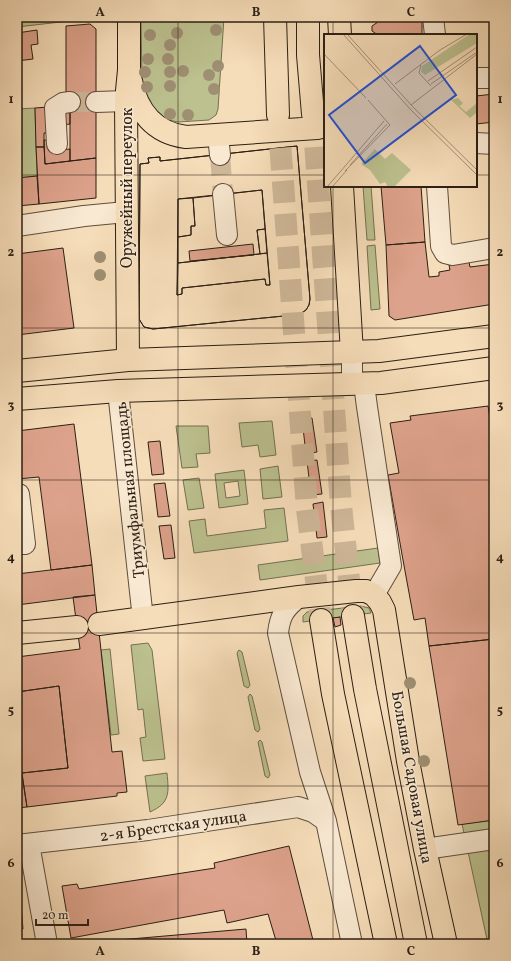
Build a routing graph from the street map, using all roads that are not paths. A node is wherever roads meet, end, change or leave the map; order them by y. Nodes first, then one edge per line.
1 (129, 17) edge
2 (275, 17) edge
3 (308, 17) edge
4 (339, 17) edge
5 (434, 17) edge
6 (340, 34) edge
7 (434, 34) edge
8 (129, 70) junction
9 (477, 78) edge
10 (494, 78) edge
11 (126, 100) junction
12 (70, 102) tunnel mouth
13 (96, 102) tunnel mouth
14 (278, 115) tunnel mouth
15 (320, 125) edge
16 (477, 143) edge
17 (57, 144) dead end
18 (494, 144) edge
19 (342, 187) edge
20 (437, 187) edge
21 (223, 194) tunnel mouth
22 (126, 212) junction
23 (17, 226) edge
24 (227, 235) dead end
25 (494, 248) edge
26 (494, 336) edge
27 (352, 353) junction
28 (128, 360) junction
29 (494, 368) edge
30 (17, 371) edge
31 (358, 384) junction
32 (118, 391) junction
33 (17, 399) edge
34 (17, 494) edge
35 (17, 544) edge
36 (299, 597) junction
37 (379, 602) junction
38 (353, 616) tunnel mouth
39 (143, 619) junction
40 (321, 620) tunnel mouth
41 (98, 624) dead end
42 (77, 627) dead end
43 (17, 633) edge
44 (326, 821) junction
45 (494, 839) edge
46 (23, 844) edge
47 (425, 849) junction
48 (47, 944) edge
49 (352, 944) edge
50 (386, 944) edge
51 (416, 944) edge
52 (446, 944) edge

1 - 8 main road, Оружейный переулок
2 - 14 main road
3 - 15 main road
4 - 6 main road
5 - 7 street
8 - 11 main road, Оружейный переулок
8 - 15 main road
9 - 10 street
11 - 13 street
11 - 22 main road, Оружейный переулок
12 - 17 street
16 - 18 street
19 - 27 main road
20 - 25 street
21 - 24 street
22 - 23 street
22 - 28 main road, Оружейный переулок
26 - 27 main road
27 - 28 main road
27 - 31 street
28 - 30 main road
29 - 31 main road, Триумфальная площадь
31 - 32 main road, Триумфальная площадь
31 - 37 street
32 - 33 main road
32 - 39 street, Триумфальная площадь
34 - 35 street
36 - 37 main road
36 - 39 main road
36 - 44 street
37 - 47 main road, Большая Садовая улица
38 - 51 main road, Большая Садовая улица
39 - 41 main road
40 - 50 main road
42 - 43 main road
44 - 46 street, 2-я Брестская улица
44 - 49 street
45 - 47 street
46 - 48 street
47 - 52 main road, Большая Садовая улица

